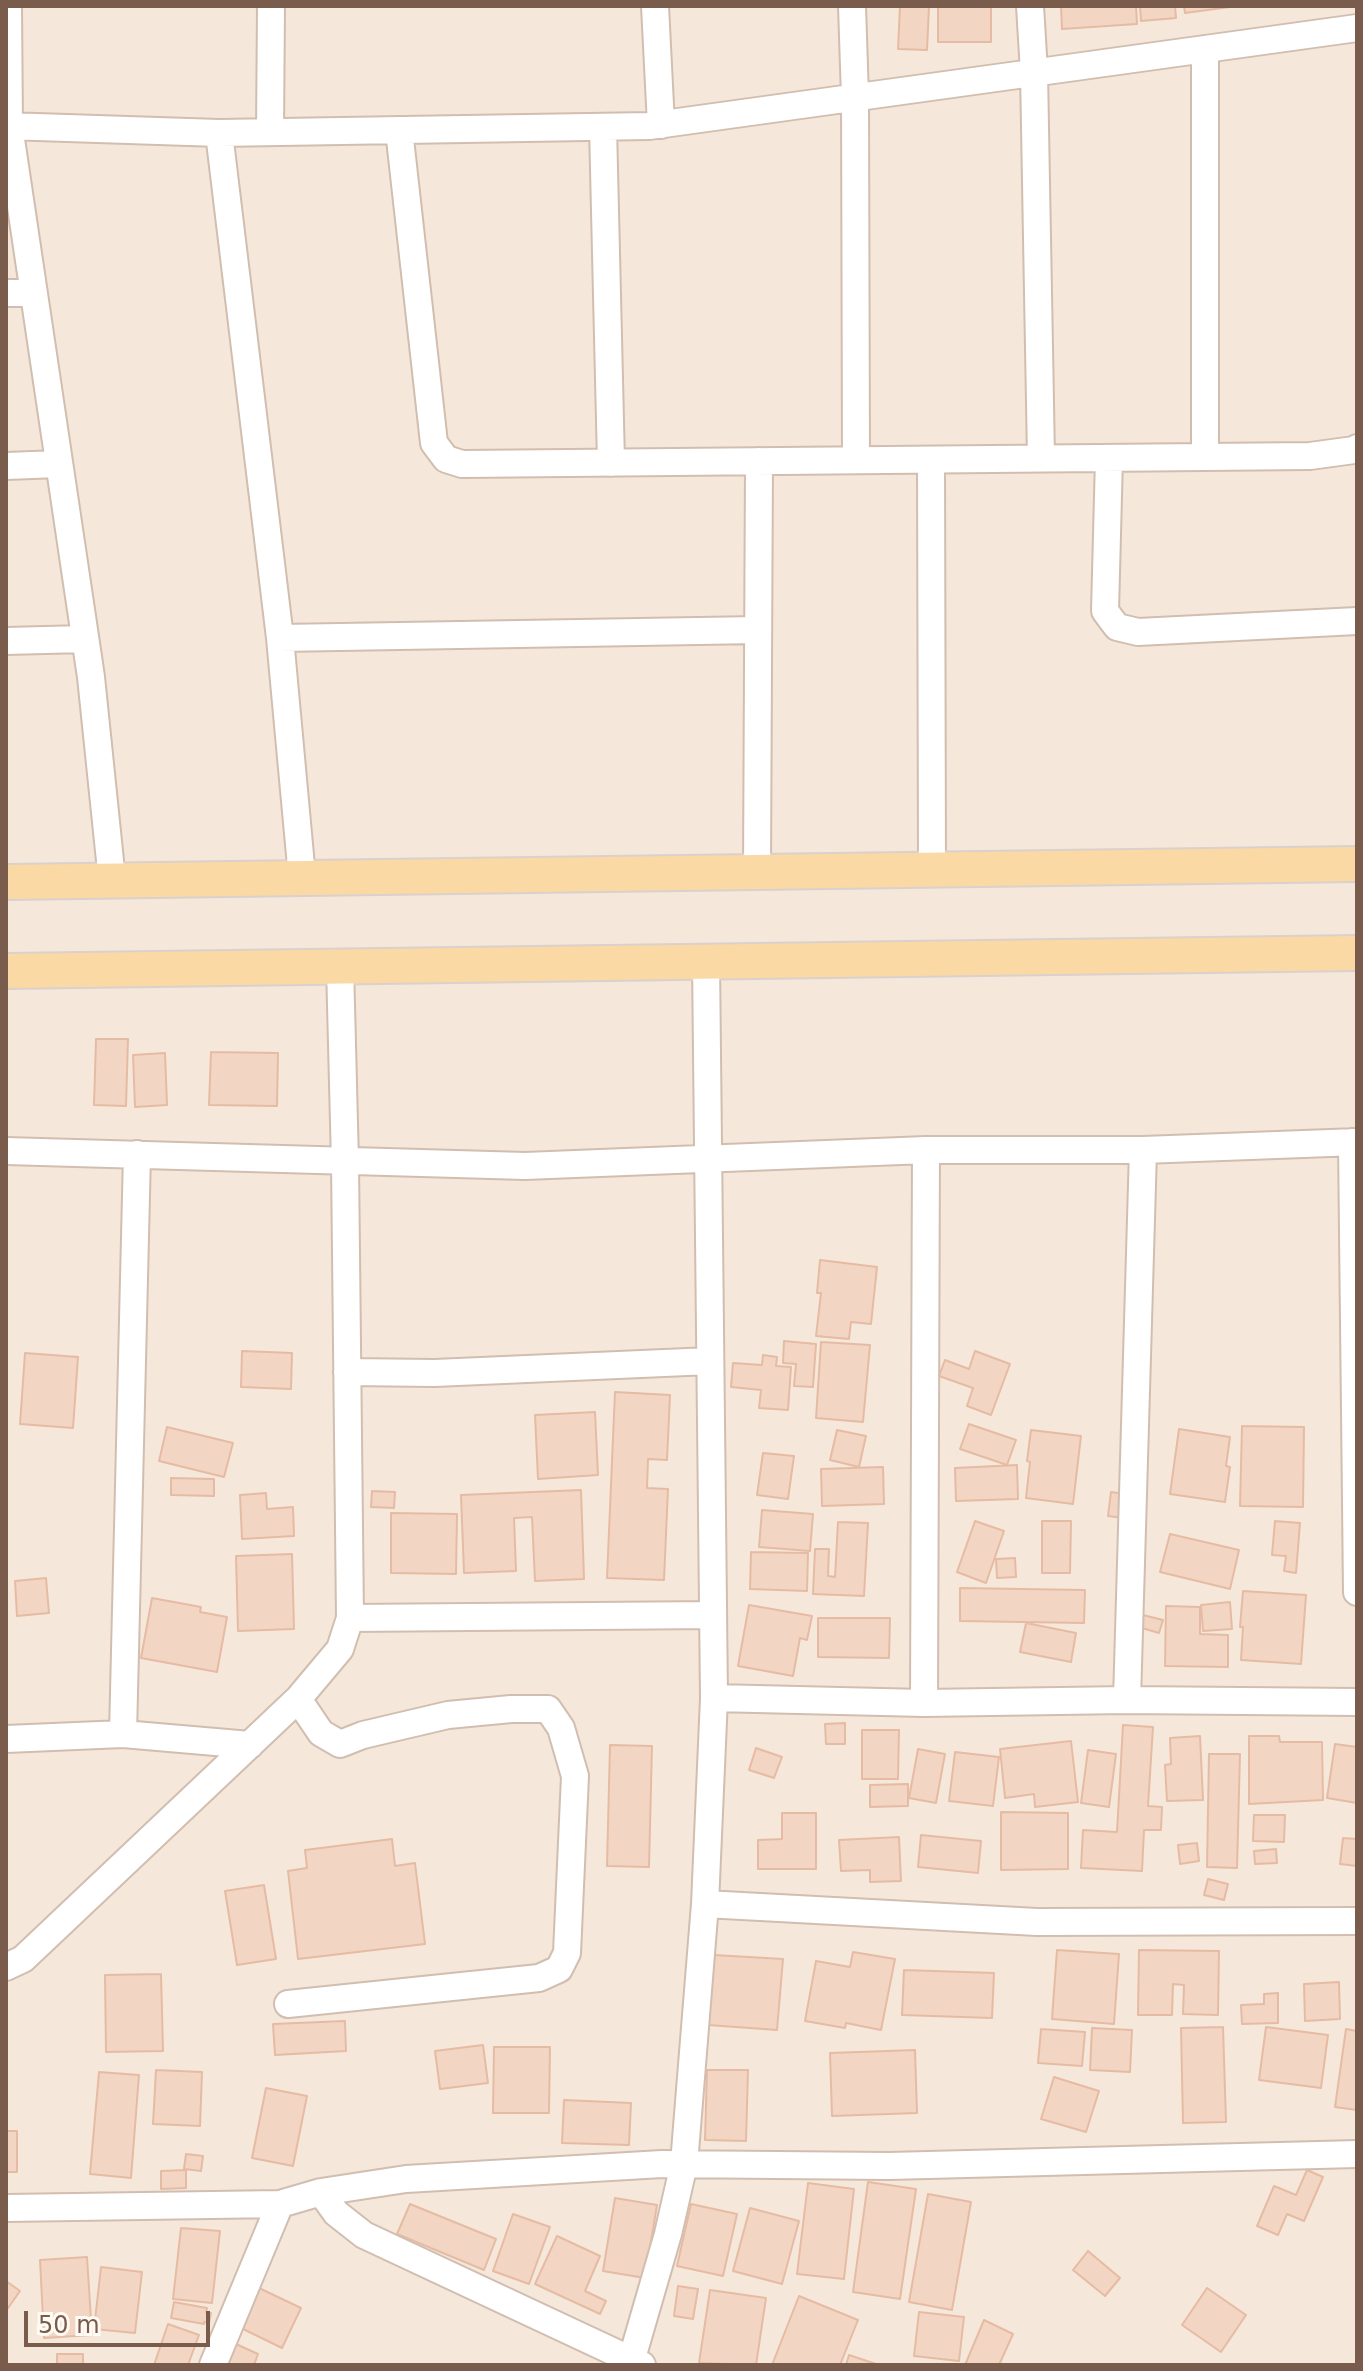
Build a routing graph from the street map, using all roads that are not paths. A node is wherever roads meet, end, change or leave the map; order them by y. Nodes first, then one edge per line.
1 (8, 6) edge
2 (271, 6) edge
3 (655, 6) edge
4 (852, 6) edge
5 (1030, 6) edge
6 (1357, 28) edge
7 (1205, 49) junction
8 (1034, 72) junction
9 (855, 97) junction
10 (661, 125) junction
11 (7, 126) edge
12 (603, 127) junction
13 (399, 130) junction
14 (270, 132) junction
15 (219, 133) junction
16 (6, 293) edge
17 (33, 293) junction
18 (1357, 448) edge
19 (1205, 457) junction
20 (1041, 458) junction
21 (1109, 458) junction
22 (856, 460) junction
23 (931, 460) junction
24 (759, 461) junction
25 (611, 463) junction
26 (59, 464) junction
27 (6, 466) edge
28 (1357, 621) edge
29 (758, 630) junction
30 (280, 638) junction
31 (85, 639) junction
32 (6, 641) edge
33 (1357, 864) edge
34 (932, 869) junction
35 (757, 871) junction
36 (302, 877) junction
37 (112, 880) junction
38 (6, 882) edge
39 (1357, 953) edge
40 (706, 961) junction
41 (340, 966) junction
42 (6, 971) edge
43 (1355, 1142) edge
44 (926, 1150) junction
45 (1143, 1150) junction
46 (6, 1151) edge
47 (137, 1154) junction
48 (708, 1157) junction
49 (345, 1162) junction
50 (710, 1361) junction
51 (347, 1372) junction
52 (1357, 1592) edge
53 (713, 1615) junction
54 (350, 1618) junction
55 (714, 1698) junction
56 (298, 1699) junction
57 (1127, 1700) junction
58 (1357, 1702) edge
59 (924, 1703) junction
60 (123, 1734) junction
61 (6, 1739) edge
62 (250, 1745) junction
63 (705, 1904) junction
64 (1357, 1921) edge
65 (6, 1967) edge
66 (288, 2004) dead end
67 (1357, 2154) edge
68 (684, 2164) junction
69 (321, 2192) junction
70 (280, 2204) junction
71 (6, 2208) edge
72 (635, 2363) edge
73 (213, 2365) edge

1 - 11 street
2 - 14 street
3 - 10 street
4 - 9 street
5 - 8 street
6 - 7 street
7 - 8 street
7 - 19 street
8 - 9 street
8 - 20 street
9 - 10 street
9 - 22 street
10 - 12 street
11 - 15 street
11 - 17 street
12 - 13 street
12 - 25 street
13 - 14 street
13 - 25 street
14 - 15 street
15 - 30 street
16 - 17 street
17 - 26 street
18 - 19 street
19 - 21 street
20 - 21 street
20 - 23 street
21 - 28 street
22 - 23 street
22 - 24 street
23 - 34 street
24 - 25 street
24 - 29 street
26 - 27 street
26 - 31 street
29 - 30 street
29 - 35 street
30 - 36 street
31 - 32 street
31 - 37 street
33 - 34 main road
34 - 35 main road
35 - 36 main road
36 - 37 main road
37 - 38 main road
39 - 40 main road
40 - 41 main road
40 - 48 street
41 - 42 main road
41 - 49 street
43 - 45 street
43 - 52 street
44 - 45 street
44 - 48 street
44 - 59 street
45 - 57 street
46 - 47 street
47 - 49 street
47 - 60 street
48 - 49 street
48 - 50 street
49 - 51 street
50 - 51 street
50 - 53 street
51 - 54 street
53 - 54 street
53 - 55 street
54 - 56 street
55 - 59 street
55 - 63 street
56 - 62 street
56 - 66 street
57 - 58 street
57 - 59 street
60 - 61 street
60 - 62 street
62 - 65 street
63 - 64 street
63 - 68 street
67 - 68 street
68 - 69 street
68 - 72 street
69 - 70 street
69 - 72 street
70 - 71 street
70 - 73 street

